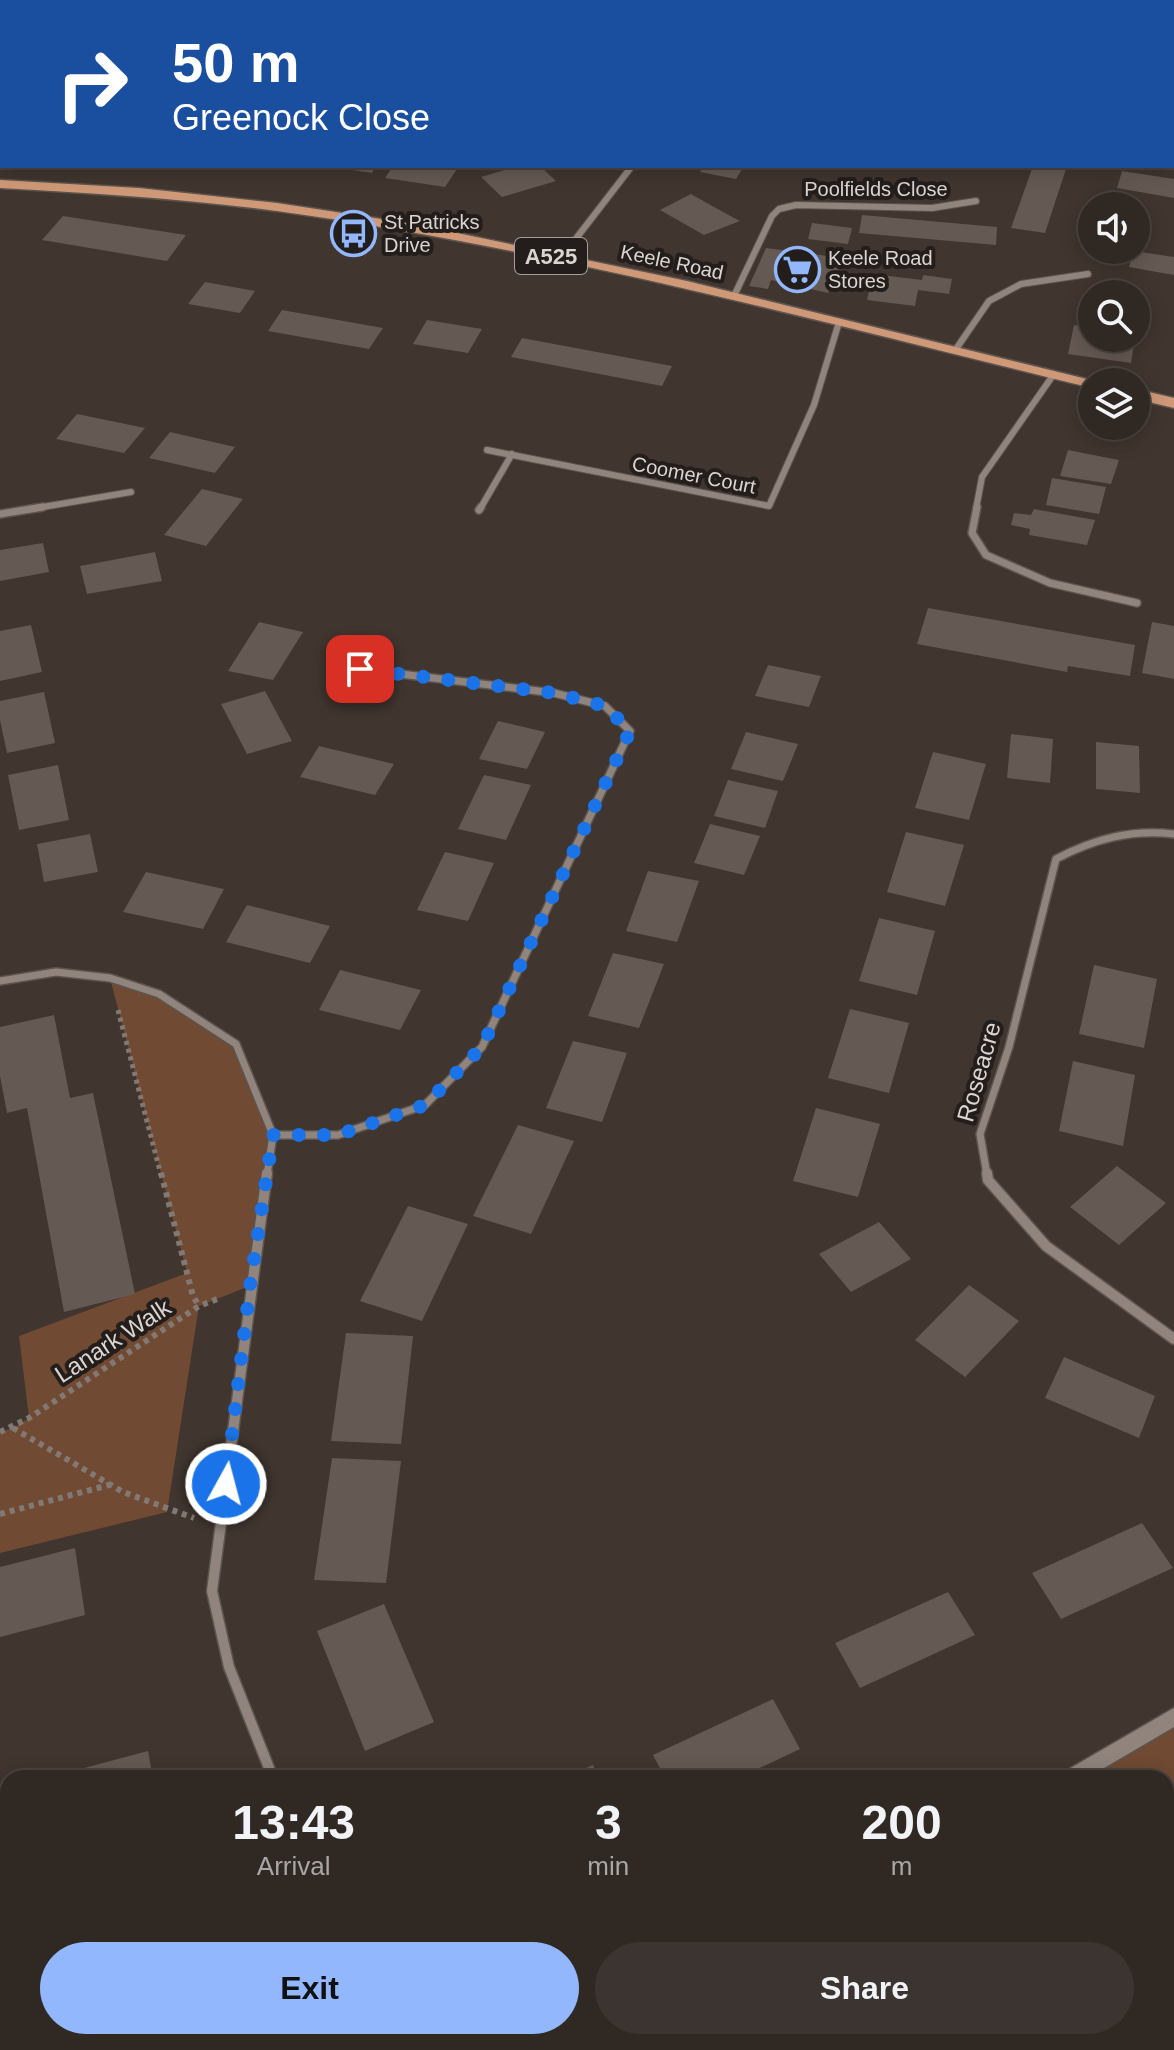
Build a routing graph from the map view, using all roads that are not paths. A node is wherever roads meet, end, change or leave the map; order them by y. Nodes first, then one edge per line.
1 (630, 168) edge
2 (0, 184) edge
3 (976, 201) dead end
4 (561, 258) junction
5 (1088, 274) dead end
6 (734, 296) junction
7 (839, 322) junction
8 (956, 349) junction
9 (1054, 374) junction
10 (1078, 380) edge
11 (1150, 397) edge
12 (1174, 403) edge
13 (487, 450) dead end
14 (512, 454) junction
15 (131, 492) dead end
16 (479, 510) dead end
17 (0, 514) edge
18 (1137, 603) dead end
19 (360, 669) dead end
20 (1174, 834) edge
21 (0, 981) edge
22 (273, 1135) junction
23 (1174, 1339) edge
24 (1174, 1717) edge
25 (270, 1770) edge
26 (1084, 1770) edge

1 - 4 street
2 - 4 main road, Keele Road / A525
3 - 6 street, Poolfields Close
4 - 6 main road, Keele Road / A525
5 - 8 street
6 - 7 main road, Keele Road / A525
7 - 8 main road, Keele Road / A525
7 - 14 street, Coomer Court
8 - 9 main road, Keele Road / A525
9 - 10 main road, Keele Road / A525
9 - 18 street
11 - 12 main road
13 - 14 street, Coomer Court
14 - 16 street
15 - 17 street
19 - 22 street
20 - 23 street, Roseacre
21 - 22 street
22 - 25 street
24 - 26 street

